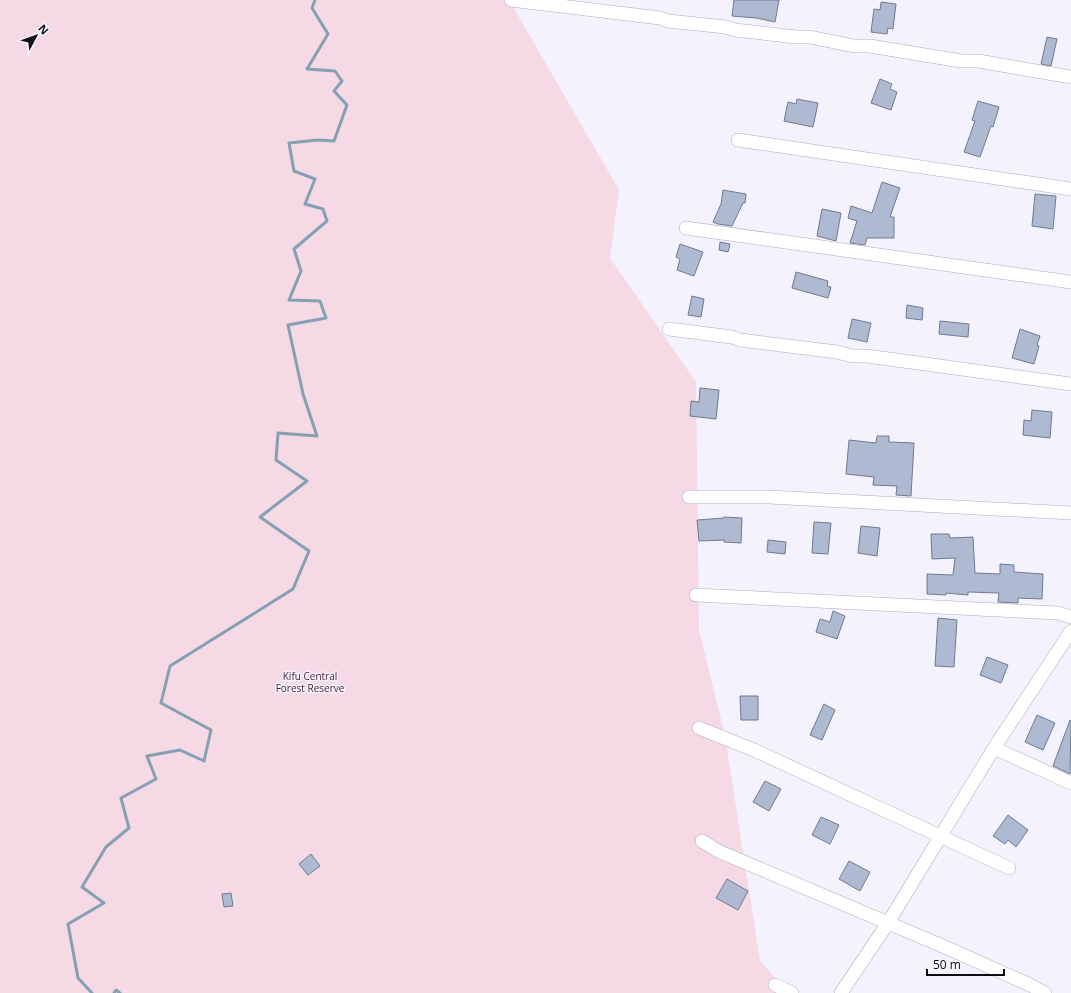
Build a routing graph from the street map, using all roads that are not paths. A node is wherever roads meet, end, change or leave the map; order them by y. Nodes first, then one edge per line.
1 (511, 0) edge
2 (1071, 77) edge
3 (738, 140) dead end
4 (1071, 189) edge
5 (686, 228) dead end
6 (1071, 282) edge
7 (669, 329) dead end
8 (1071, 384) edge
9 (689, 497) dead end
10 (1071, 513) edge
11 (696, 595) dead end
12 (1071, 617) edge
13 (1071, 631) edge
14 (698, 728) dead end
15 (994, 748) junction
16 (1071, 783) edge
17 (942, 836) junction
18 (702, 841) dead end
19 (1009, 868) dead end
20 (888, 923) junction
21 (775, 985) dead end
22 (792, 993) edge
23 (841, 993) edge
24 (1044, 993) edge

1 - 2 street
3 - 4 street
5 - 6 street
7 - 8 street
9 - 10 street
11 - 12 street
13 - 15 street
14 - 17 street
15 - 16 street
15 - 17 street
17 - 19 street
17 - 20 street
18 - 20 street
20 - 23 street
20 - 24 street
21 - 22 street

